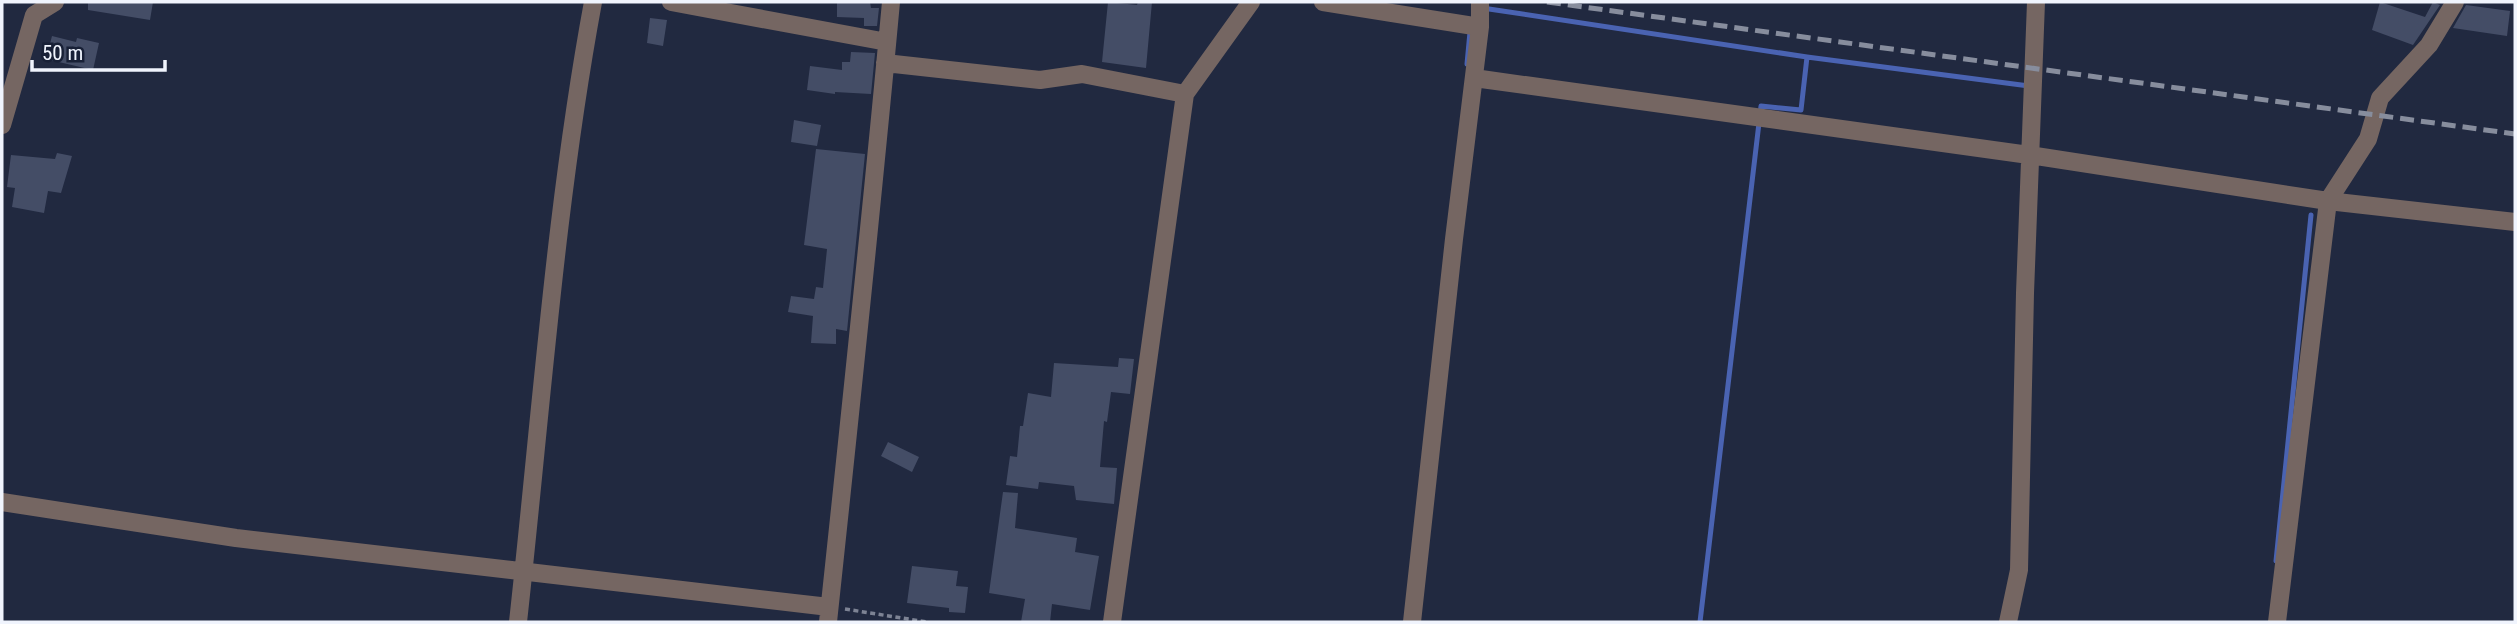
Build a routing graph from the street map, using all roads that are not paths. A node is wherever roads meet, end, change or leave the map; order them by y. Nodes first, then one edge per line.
1 (55, 2) edge
2 (593, 2) edge
3 (671, 2) edge
4 (891, 2) edge
5 (1251, 2) edge
6 (1323, 2) edge
7 (1480, 2) edge
8 (2036, 2) edge
9 (2455, 2) edge
10 (1480, 27) junction
11 (887, 42) junction
12 (885, 63) junction
13 (1474, 78) junction
14 (1185, 94) junction
15 (2, 125) edge
16 (2029, 155) junction
17 (2328, 201) junction
18 (2515, 222) edge
19 (2, 502) edge
20 (523, 573) junction
21 (829, 614) edge
22 (518, 622) edge
23 (1112, 622) edge
24 (1412, 622) edge
25 (2008, 622) edge
26 (2277, 622) edge

1 - 15 street
2 - 20 street
3 - 11 street
4 - 11 street
5 - 14 street
6 - 10 street
7 - 10 street
8 - 16 street
9 - 17 street
10 - 13 street
11 - 12 street
12 - 14 street
12 - 21 street
13 - 16 street
13 - 24 street
14 - 23 street
16 - 17 street
16 - 25 street
17 - 18 street
17 - 26 street
19 - 20 street
20 - 21 street
20 - 22 street

